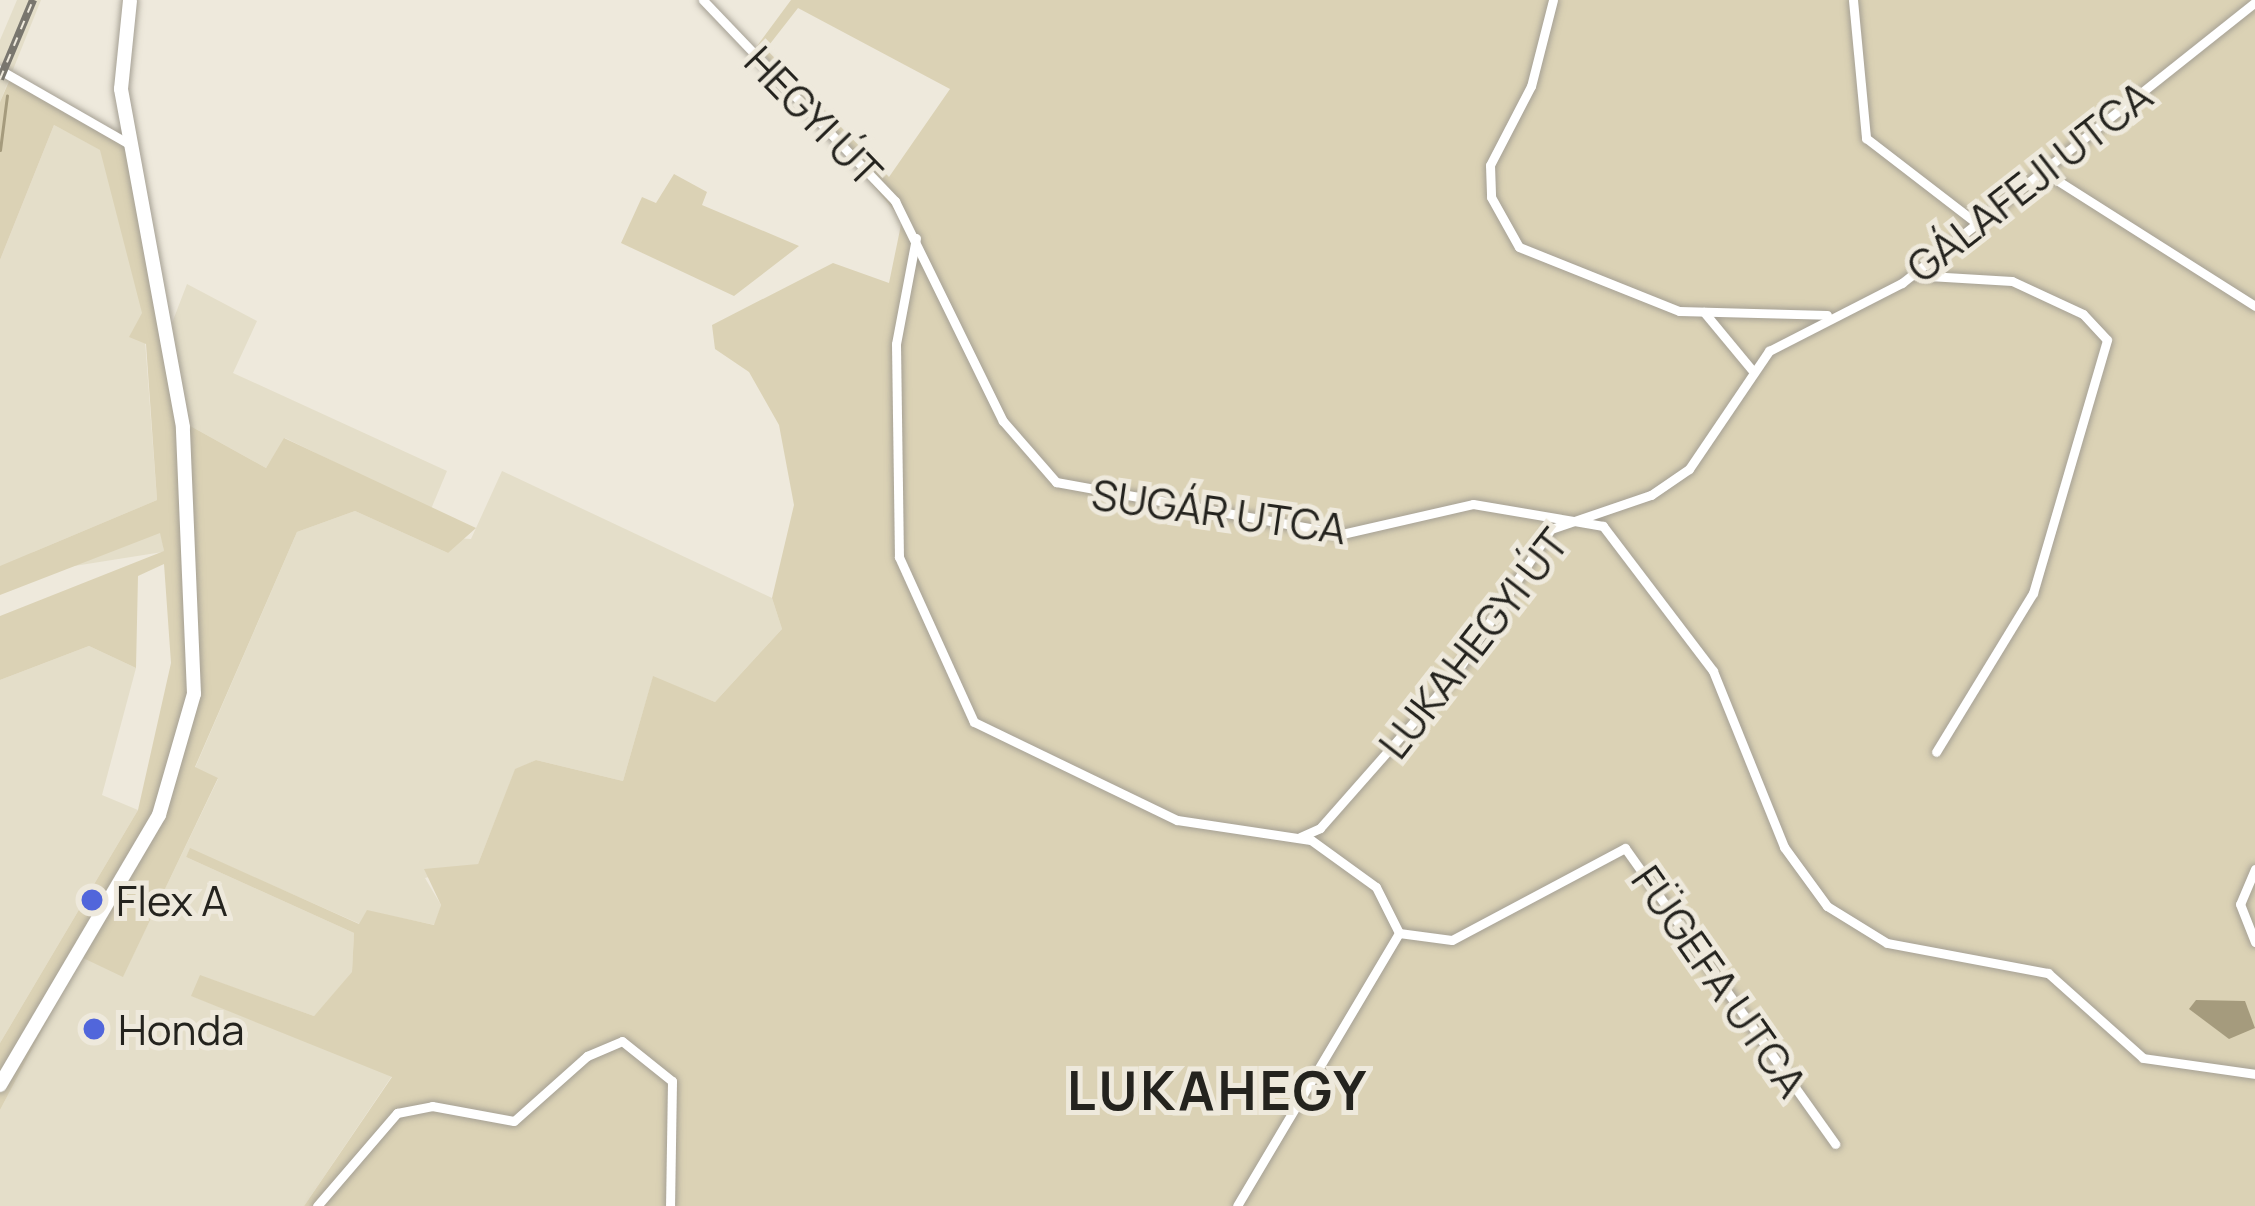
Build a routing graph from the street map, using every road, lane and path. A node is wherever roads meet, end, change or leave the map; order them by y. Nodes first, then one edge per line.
1 (130, 0) edge
2 (703, 0) edge
3 (1553, 0) edge
4 (1852, 0) edge
5 (2255, 2) edge
6 (0, 70) edge
7 (130, 144) junction
8 (2044, 172) junction
9 (1979, 225) junction
10 (916, 238) junction
11 (1912, 275) junction
12 (2255, 306) edge
13 (1704, 312) junction
14 (1827, 315) junction
15 (1752, 370) junction
16 (1580, 515) junction
17 (1936, 752) dead end
18 (1320, 828) junction
19 (1300, 837) junction
20 (1322, 848) junction
21 (2255, 868) edge
22 (1399, 933) junction
23 (2255, 942) edge
24 (2255, 1074) edge
25 (0, 1084) edge
26 (1834, 1144) dead end
27 (317, 1206) edge
28 (670, 1206) edge
29 (1237, 1206) edge

1 - 7 main road
2 - 10 street, HEGYI ÚT
3 - 13 street
4 - 9 street
5 - 8 street, GÁLAFEJI UTCA
6 - 7 street
7 - 25 main road
8 - 9 street, GÁLAFEJI UTCA
8 - 12 street
9 - 11 street, GÁLAFEJI UTCA
10 - 16 street, SUGÁR UTCA
10 - 19 street
11 - 14 street, GÁLAFEJI UTCA
11 - 17 street
13 - 14 street
13 - 15 street
14 - 15 street, GÁLAFEJI UTCA
15 - 16 street
16 - 18 street, LUKAHEGYI ÚT
16 - 24 street
18 - 19 street
18 - 20 street
19 - 20 street
20 - 22 street
21 - 23 street
22 - 26 street, FÜGEFA UTCA
22 - 29 street
27 - 28 street

